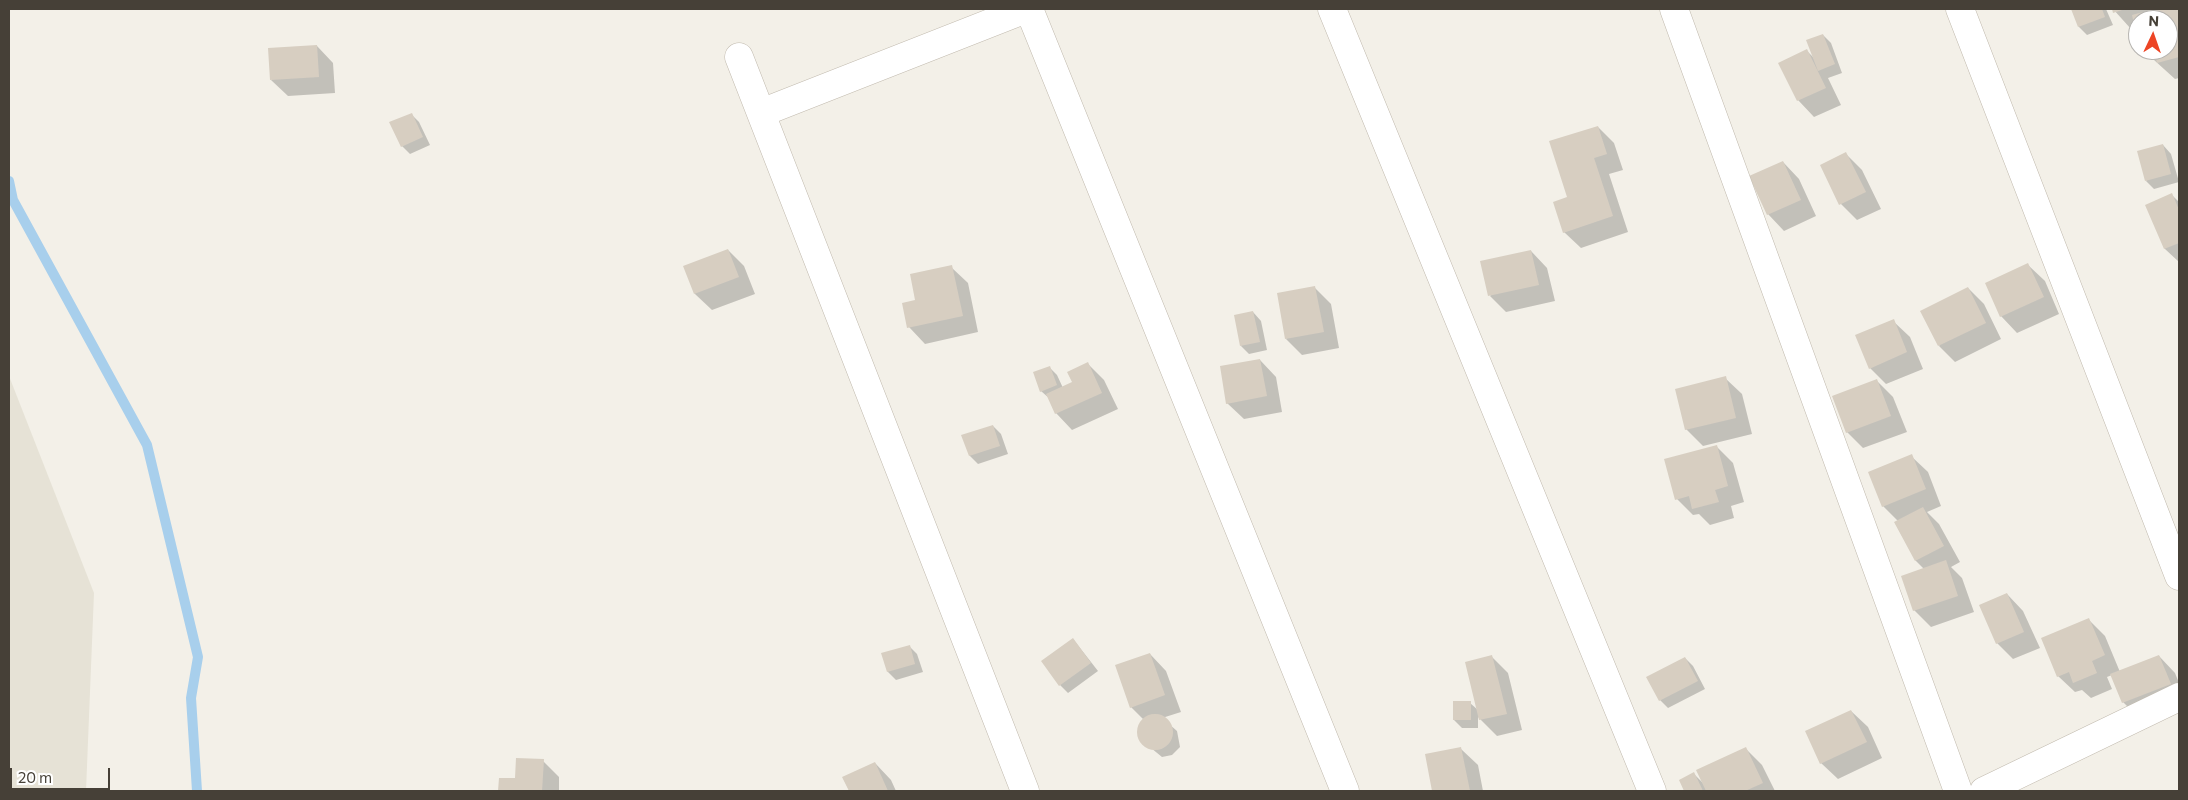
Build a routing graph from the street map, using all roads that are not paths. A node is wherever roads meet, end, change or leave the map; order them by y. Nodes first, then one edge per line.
1 (1027, 9) edge
2 (1332, 9) edge
3 (1674, 9) edge
4 (1960, 9) edge
5 (739, 57) dead end
6 (760, 113) junction
7 (2179, 576) edge
8 (2179, 697) edge
9 (1025, 791) edge
10 (1346, 791) edge
11 (1652, 791) edge
12 (1958, 791) edge
13 (1984, 791) edge

1 - 6 street
1 - 10 street
2 - 11 street
3 - 12 street
4 - 7 street
5 - 6 street
6 - 9 street
8 - 13 street

